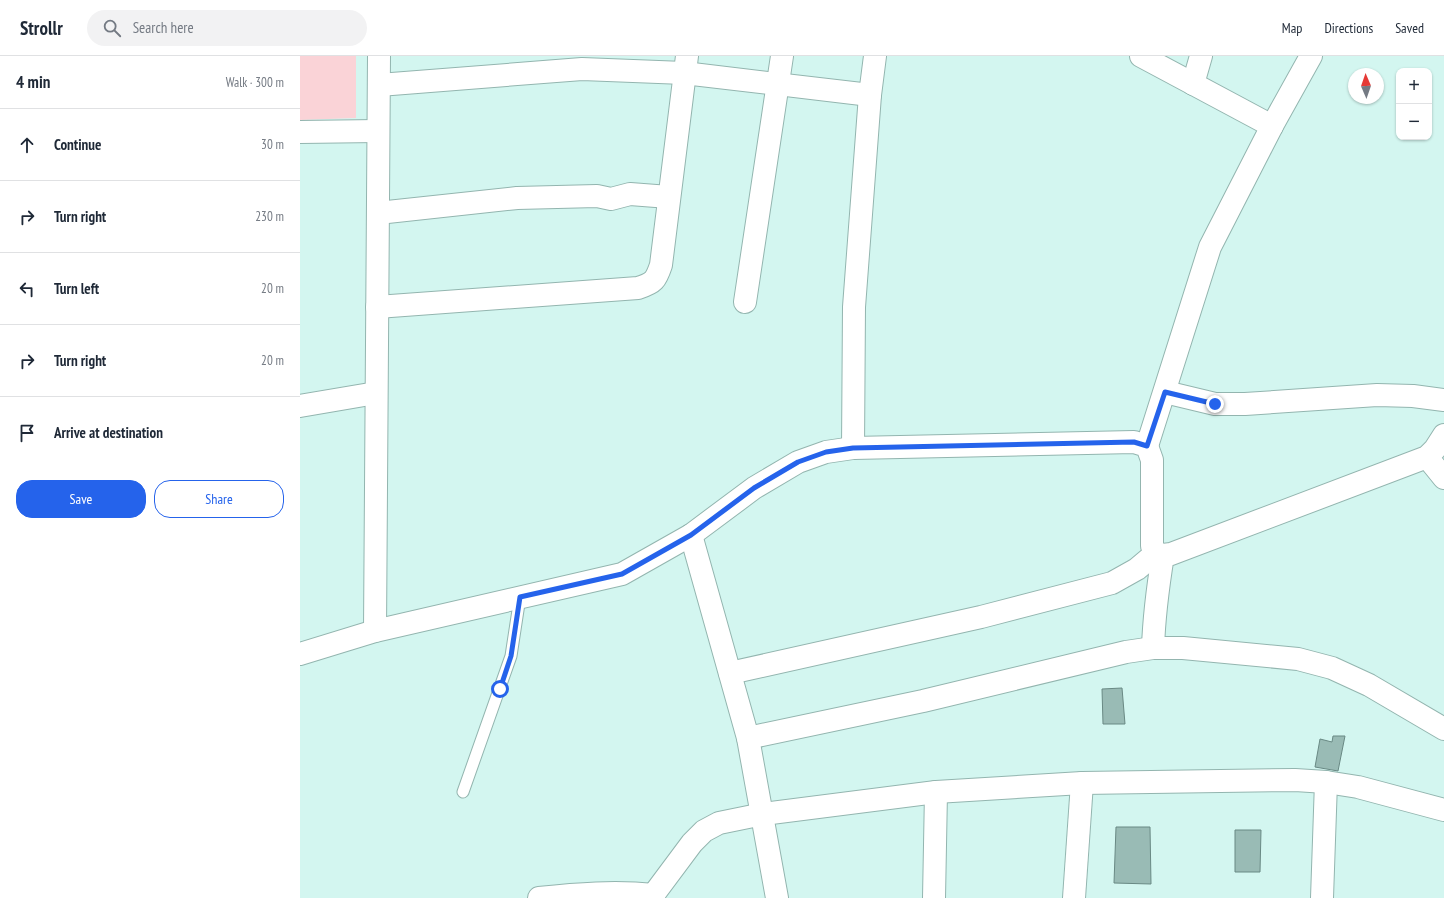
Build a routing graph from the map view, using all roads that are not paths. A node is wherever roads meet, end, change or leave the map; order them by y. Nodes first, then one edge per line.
1 (379, 56) edge
2 (782, 56) edge
3 (875, 56) edge
4 (1141, 56) edge
5 (1201, 56) edge
6 (1311, 56) edge
7 (686, 65) edge
8 (777, 84) junction
9 (1193, 84) junction
10 (379, 85) junction
11 (870, 95) junction
12 (1272, 126) junction
13 (378, 131) junction
14 (300, 132) edge
15 (669, 197) junction
16 (378, 213) junction
17 (744, 302) dead end
18 (377, 307) junction
19 (1165, 392) junction
20 (376, 393) junction
21 (1444, 400) edge
22 (300, 406) edge
23 (1444, 435) edge
24 (1147, 446) junction
25 (853, 448) junction
26 (1427, 457) junction
27 (1444, 478) edge
28 (691, 535) junction
29 (1160, 554) junction
30 (520, 597) junction
31 (375, 631) junction
32 (1153, 648) junction
33 (300, 654) edge
34 (730, 673) junction
35 (1444, 729) edge
36 (748, 738) junction
37 (1326, 782) junction
38 (1082, 783) junction
39 (463, 792) dead end
40 (936, 792) junction
41 (1444, 810) edge
42 (763, 814) junction
43 (652, 896) edge
44 (539, 898) edge
45 (777, 898) edge
46 (934, 898) edge
47 (1074, 898) edge
48 (1322, 898) edge

1 - 10 street
2 - 8 street
3 - 11 street
4 - 9 street
5 - 9 street
6 - 12 street
7 - 8 street
7 - 10 street
7 - 15 street
8 - 11 street
8 - 17 street
9 - 12 street
10 - 13 street
11 - 25 street
12 - 19 street
13 - 14 street
13 - 16 street
15 - 16 street
15 - 18 street
16 - 18 street
18 - 20 street
19 - 21 street
19 - 24 street
20 - 22 street
20 - 31 street
23 - 26 street
24 - 25 street
24 - 29 street
25 - 28 street
26 - 27 street
26 - 29 street
28 - 30 street
28 - 34 street
29 - 32 street
29 - 34 street
30 - 31 street
30 - 39 lane
31 - 33 street
32 - 35 street
32 - 36 street
34 - 36 street
36 - 42 street
37 - 38 street
37 - 41 street
37 - 48 street
38 - 40 street
38 - 47 street
40 - 42 street
40 - 46 street
42 - 43 street
42 - 45 street
43 - 44 street

